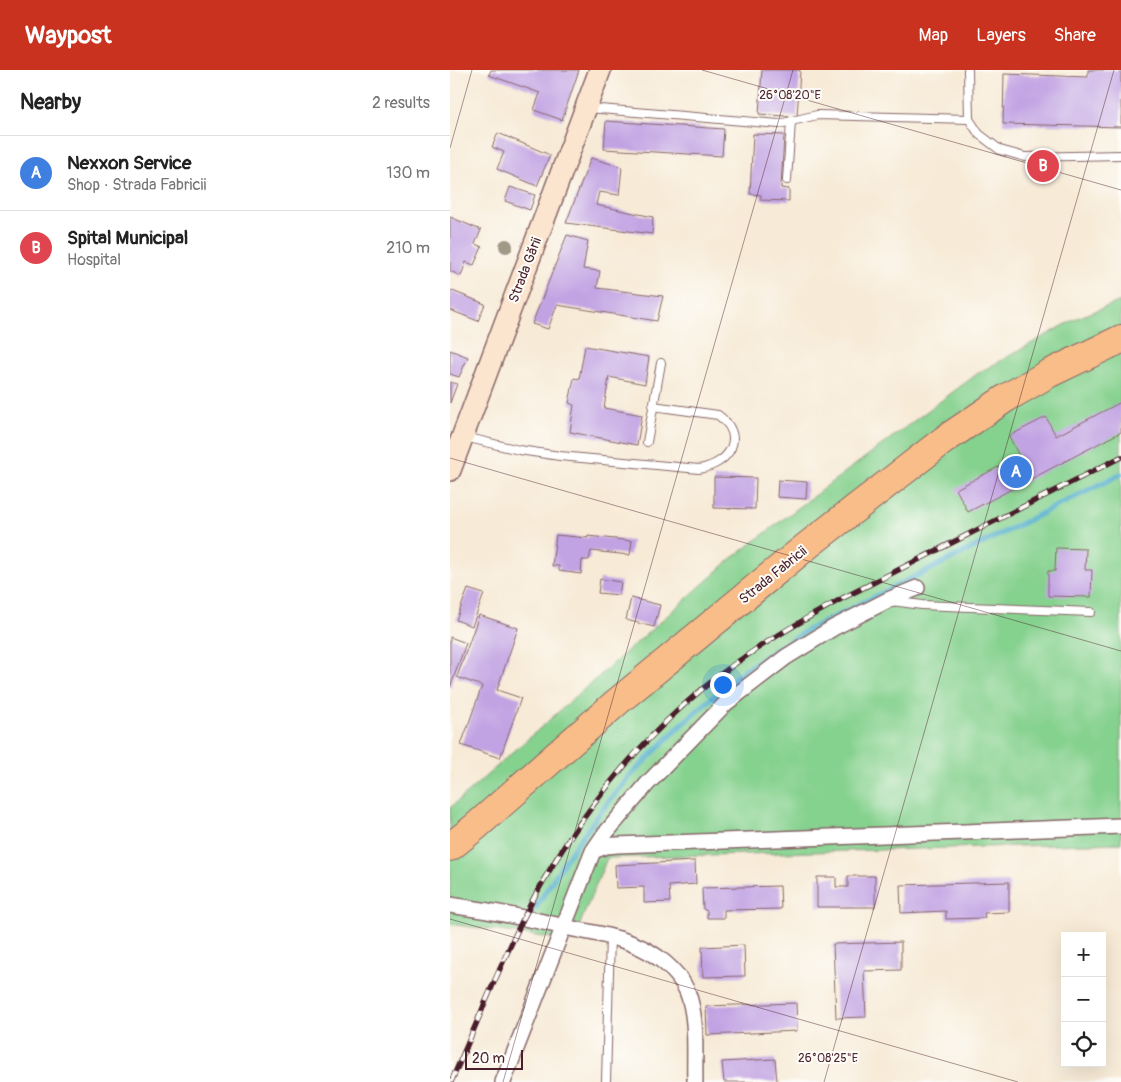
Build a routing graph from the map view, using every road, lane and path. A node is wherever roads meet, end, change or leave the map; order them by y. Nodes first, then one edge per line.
1 (600, 70) edge
2 (968, 70) edge
3 (586, 108) junction
4 (969, 119) junction
5 (791, 122) junction
6 (1121, 155) edge
7 (787, 180) dead end
8 (1121, 339) edge
9 (661, 363) dead end
10 (653, 406) junction
11 (463, 436) junction
12 (647, 442) dead end
13 (450, 470) edge
14 (917, 588) dead end
15 (888, 600) junction
16 (1091, 612) dead end
17 (1121, 826) edge
18 (450, 847) edge
19 (594, 851) junction
20 (450, 905) edge
21 (563, 926) junction
22 (610, 936) junction
23 (503, 1082) edge
24 (606, 1082) edge
25 (695, 1082) edge

1 - 3 main road, Strada Gării
2 - 4 lane
3 - 5 lane
3 - 11 main road, Strada Gării
4 - 5 lane
4 - 6 lane
5 - 7 lane
8 - 18 highway, Strada Fabricii
9 - 10 lane
10 - 11 lane
10 - 12 lane
11 - 13 main road, Strada Gării
14 - 15 street
15 - 16 lane
15 - 19 street
17 - 19 street
19 - 21 street
20 - 21 street
21 - 22 street
21 - 23 street
22 - 24 lane
22 - 25 street

